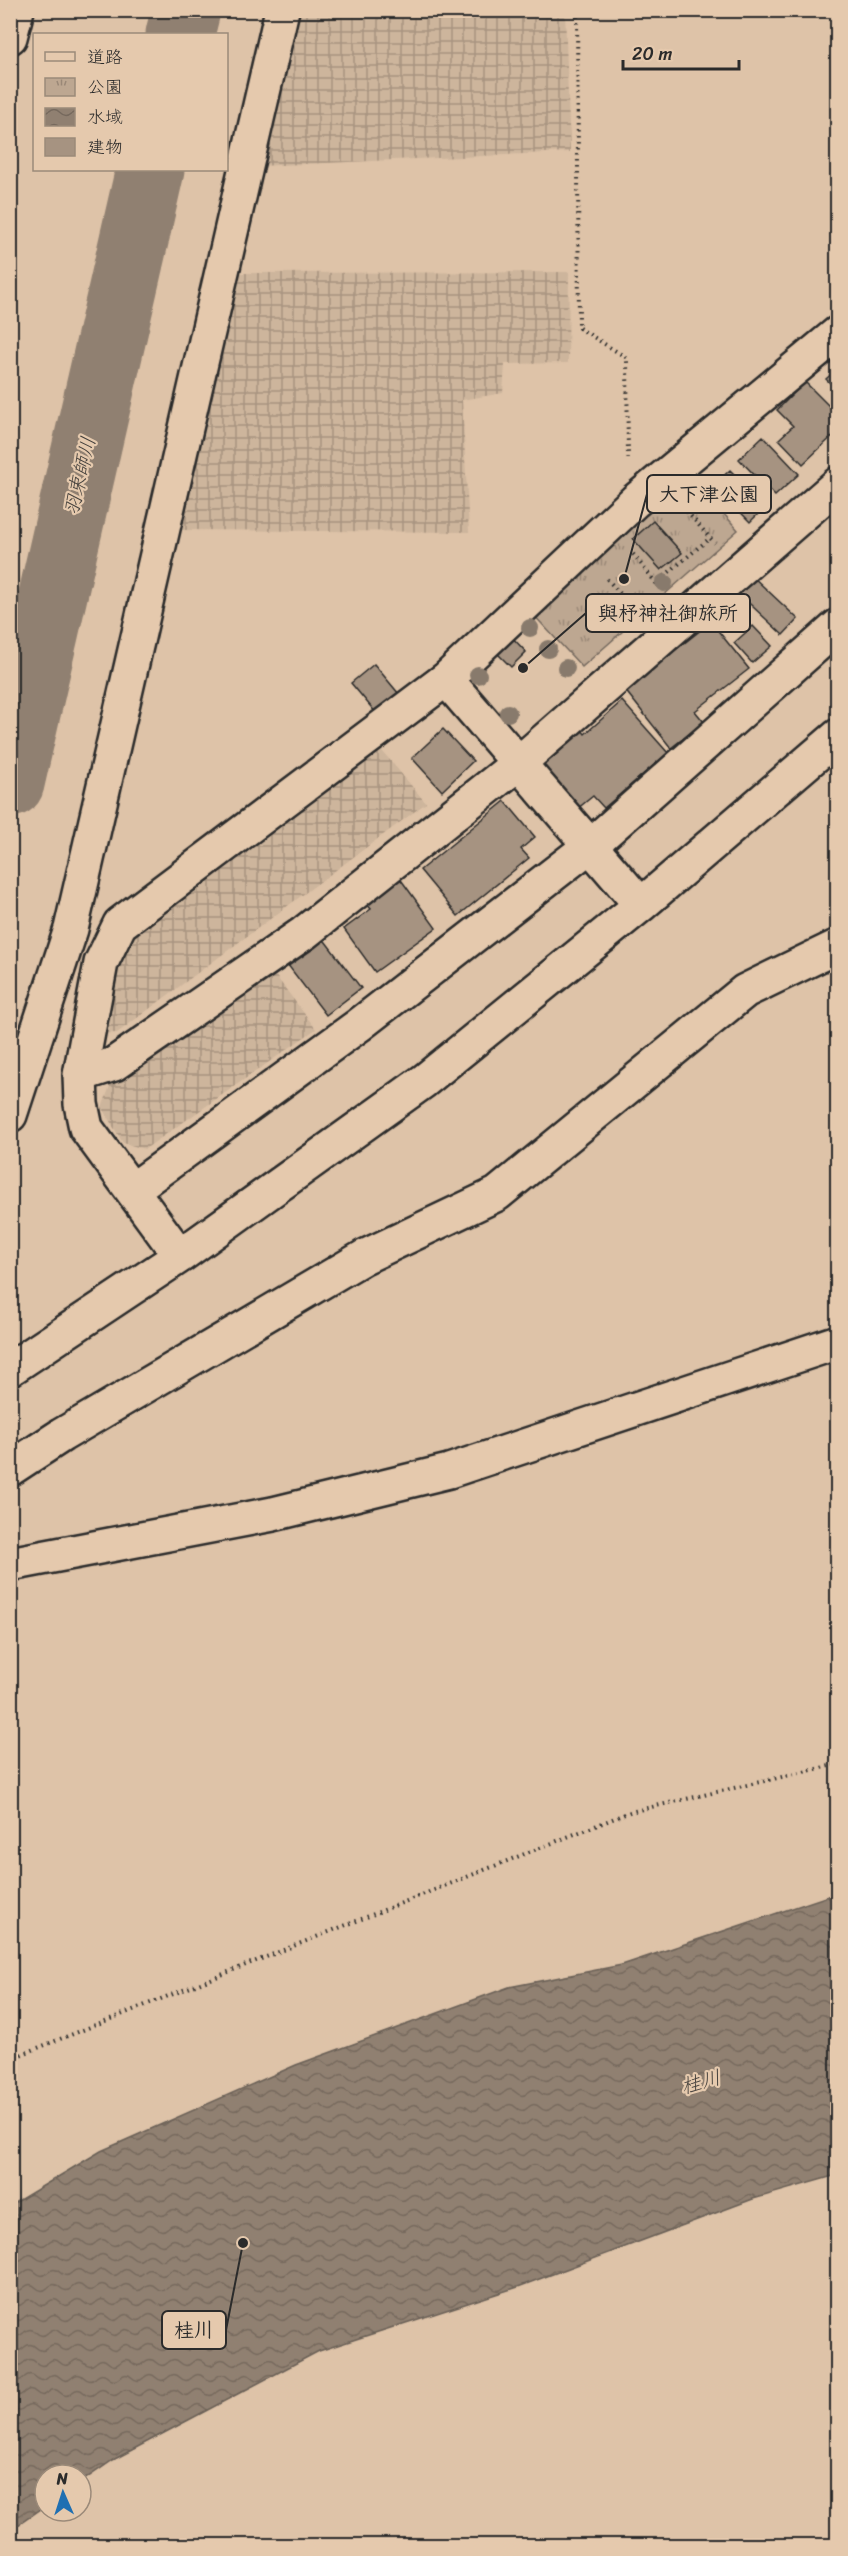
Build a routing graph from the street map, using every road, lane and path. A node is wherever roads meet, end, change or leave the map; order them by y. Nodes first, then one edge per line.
1 (18, 10) edge
2 (282, 10) edge
3 (577, 10) edge
4 (10, 37) edge
5 (837, 333) edge
6 (837, 484) edge
7 (635, 501) junction
8 (611, 524) junction
9 (633, 554) junction
10 (626, 560) dead end
11 (738, 571) junction
12 (613, 573) dead end
13 (837, 626) edge
14 (662, 638) junction
15 (446, 679) junction
16 (837, 736) edge
17 (520, 762) junction
18 (591, 845) junction
19 (641, 905) junction
20 (837, 946) edge
21 (80, 1075) junction
22 (10, 1115) edge
23 (132, 1190) junction
24 (180, 1256) junction
25 (837, 1342) edge
26 (10, 1369) edge
27 (10, 1469) edge
28 (10, 1564) edge
29 (837, 1764) edge
30 (10, 2059) edge

1 - 4 street
2 - 22 street
3 - 7 path
5 - 7 street
6 - 11 street
7 - 8 street
8 - 9 path
8 - 15 street
9 - 10 path
9 - 11 path
11 - 14 street
12 - 14 path
13 - 18 street
14 - 17 street
15 - 17 street
15 - 21 street
16 - 19 street
17 - 18 street
17 - 21 street
18 - 19 street
18 - 23 street
19 - 24 street
20 - 27 street
21 - 23 street
23 - 24 street
24 - 26 street
25 - 28 street
29 - 30 path

